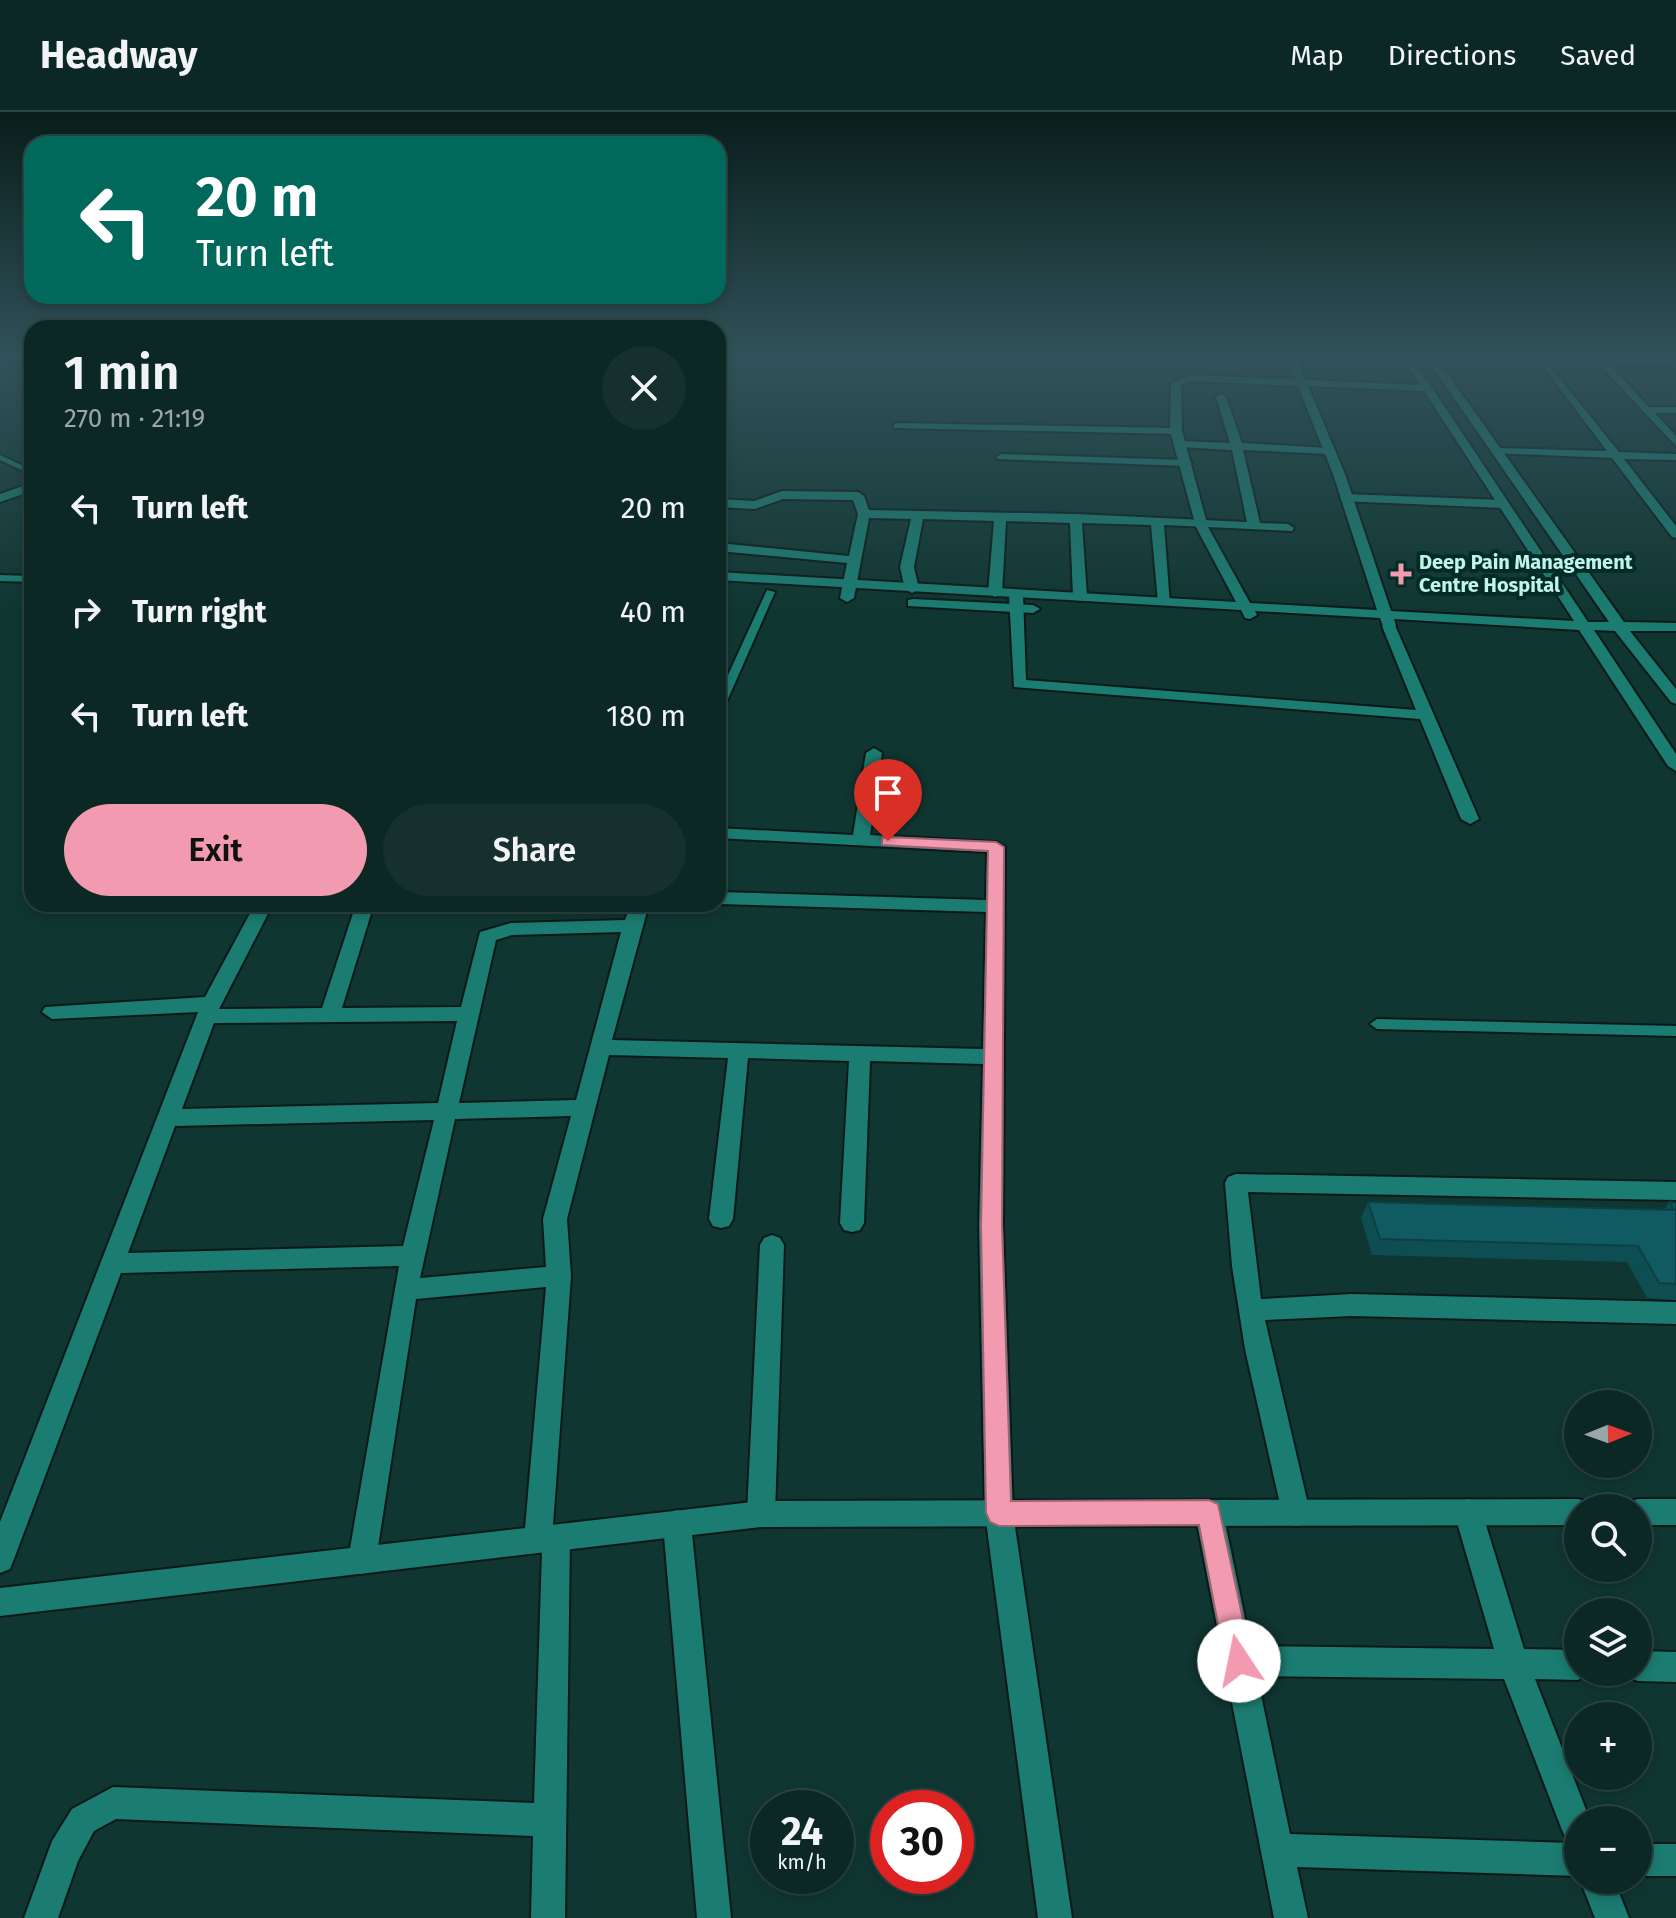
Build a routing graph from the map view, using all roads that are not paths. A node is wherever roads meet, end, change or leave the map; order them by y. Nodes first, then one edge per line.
1 (1180, 443) edge
2 (1213, 443) edge
3 (1236, 443) edge
4 (1326, 443) edge
5 (1464, 443) edge
6 (1491, 443) edge
7 (1604, 443) edge
8 (1237, 447) junction
9 (1329, 451) junction
10 (1496, 451) junction
11 (1613, 455) junction
12 (0, 457) edge
13 (1002, 457) dead end
14 (1676, 457) edge
15 (1186, 463) junction
16 (24, 469) edge
17 (24, 490) edge
18 (0, 498) edge
19 (1346, 498) junction
20 (726, 503) edge
21 (1503, 504) junction
22 (864, 514) junction
23 (918, 515) junction
24 (1000, 517) junction
25 (1076, 518) junction
26 (1157, 521) junction
27 (1201, 523) junction
28 (1254, 526) junction
29 (1288, 528) dead end
30 (1676, 534) edge
31 (726, 548) edge
32 (853, 560) junction
33 (726, 577) edge
34 (0, 578) edge
35 (24, 579) edge
36 (726, 589) edge
37 (912, 589) junction
38 (848, 591) junction
39 (770, 592) junction
40 (995, 593) junction
41 (1080, 597) junction
42 (1016, 602) junction
43 (1165, 602) junction
44 (1249, 613) junction
45 (1386, 620) junction
46 (1619, 625) junction
47 (1676, 627) edge
48 (1586, 632) junction
49 (1630, 638) junction
50 (1676, 639) edge
51 (726, 692) edge
52 (1676, 699) edge
53 (1427, 715) junction
54 (874, 753) dead end
55 (1676, 766) edge
56 (1470, 819) dead end
57 (726, 833) edge
58 (861, 840) junction
59 (726, 898) edge
60 (995, 906) junction
61 (260, 912) edge
62 (362, 912) edge
63 (637, 912) edge
64 (632, 926) junction
65 (209, 1010) junction
66 (52, 1012) dead end
67 (471, 1014) junction
68 (330, 1015) junction
69 (1377, 1024) dead end
70 (1676, 1031) edge
71 (601, 1047) junction
72 (739, 1049) junction
73 (860, 1053) junction
74 (993, 1057) junction
75 (585, 1108) junction
76 (447, 1114) junction
77 (167, 1118) junction
78 (1676, 1191) edge
79 (721, 1219) dead end
80 (852, 1223) dead end
81 (772, 1245) dead end
82 (413, 1256) junction
83 (112, 1263) junction
84 (559, 1276) junction
85 (405, 1290) junction
86 (1253, 1310) junction
87 (1676, 1313) edge
88 (1468, 1512) junction
89 (1564, 1512) edge
90 (1652, 1512) edge
91 (1676, 1512) edge
92 (999, 1513) junction
93 (1209, 1513) junction
94 (1296, 1513) junction
95 (761, 1514) junction
96 (677, 1524) junction
97 (547, 1539) junction
98 (0, 1559) edge
99 (362, 1560) junction
100 (0, 1602) edge
101 (1239, 1661) junction
102 (1514, 1665) junction
103 (1564, 1665) edge
104 (1652, 1666) edge
105 (1676, 1667) edge
106 (1569, 1806) edge
107 (550, 1820) junction
108 (1277, 1850) junction
109 (1564, 1860) edge
110 (1652, 1860) edge
111 (1676, 1860) edge
112 (1603, 1894) edge
113 (41, 1918) edge
114 (548, 1918) edge
115 (714, 1918) edge
116 (1055, 1918) edge
117 (1291, 1918) edge
118 (1612, 1918) edge

1 - 15 street
2 - 8 street
3 - 8 street
4 - 9 street
5 - 21 street
6 - 10 street
7 - 11 street
8 - 9 street
8 - 28 street
9 - 19 street
10 - 11 street
10 - 46 street
11 - 14 street
11 - 30 street
12 - 16 lane
13 - 15 street
15 - 27 street
17 - 18 street
19 - 21 street
19 - 45 street
20 - 22 street
21 - 48 street
22 - 23 street
22 - 32 street
23 - 24 street
23 - 37 street
24 - 25 street
24 - 40 street
25 - 26 street
25 - 41 street
26 - 27 street
26 - 43 street
27 - 28 street
27 - 44 street
28 - 29 street
31 - 32 street
32 - 38 street
33 - 38 street
34 - 35 lane
36 - 39 street
37 - 38 street
37 - 40 street
38 - 39 street
38 - 42 street
39 - 51 lane
40 - 42 street
41 - 42 street
41 - 43 street
42 - 44 street
42 - 53 street
43 - 44 street
44 - 45 street
45 - 48 street
45 - 53 street
46 - 47 street
46 - 48 street
46 - 49 street
48 - 49 street
48 - 55 street
49 - 50 street
49 - 52 street
53 - 56 street
54 - 58 street
57 - 58 street
58 - 60 street
59 - 60 street
60 - 74 street
61 - 65 street
62 - 68 street
63 - 64 street
64 - 67 street
64 - 71 street
65 - 66 street
65 - 68 street
65 - 77 street
67 - 68 street
67 - 76 street
69 - 70 lane
71 - 72 street
71 - 75 street
72 - 73 street
72 - 79 street
73 - 74 street
73 - 80 street
74 - 92 street
75 - 76 street
75 - 84 street
76 - 77 street
76 - 82 street
77 - 83 street
78 - 86 street
81 - 95 street
82 - 83 street
82 - 85 street
83 - 98 street
84 - 85 street
84 - 97 street
85 - 99 street
86 - 87 street
86 - 94 street
88 - 89 street
88 - 94 street
88 - 102 street
90 - 91 street
92 - 93 street
92 - 95 street
92 - 116 street
93 - 94 street
93 - 101 street
95 - 96 street
96 - 97 street
96 - 115 street
97 - 99 street
97 - 107 street
99 - 100 street
101 - 102 street
101 - 108 street
102 - 103 street
102 - 106 street
104 - 105 street
107 - 113 street
107 - 114 street
108 - 109 street
108 - 117 street
110 - 111 street
112 - 118 street

